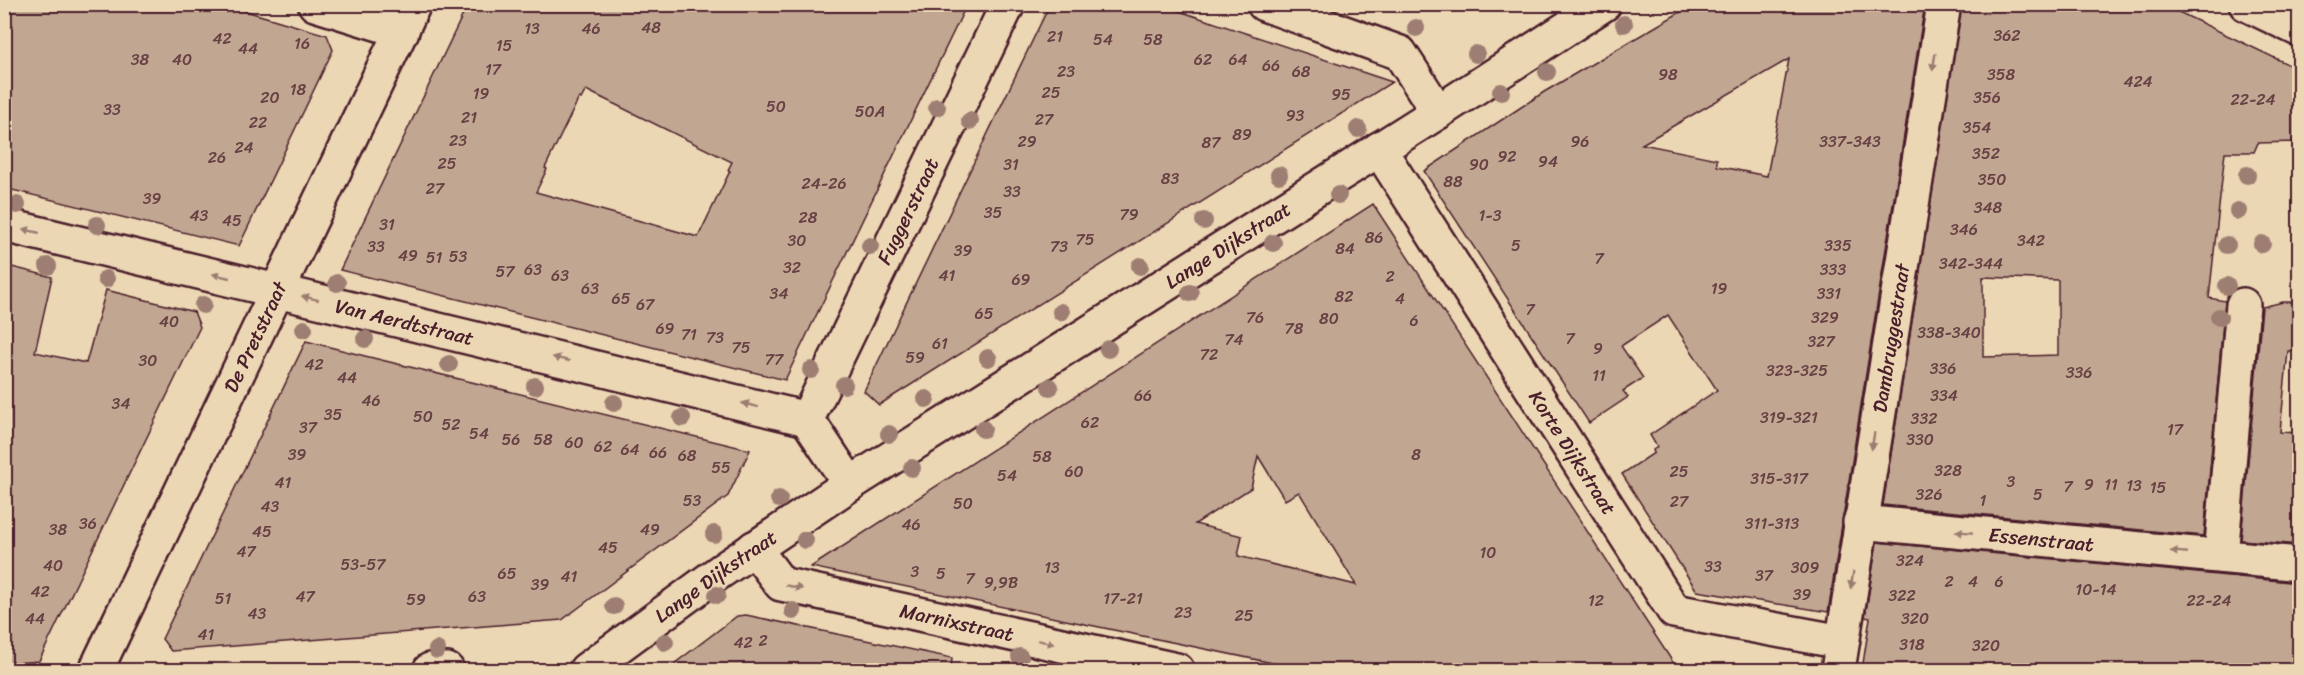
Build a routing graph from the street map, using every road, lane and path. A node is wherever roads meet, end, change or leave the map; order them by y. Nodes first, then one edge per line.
1 (315, 4) edge
2 (1008, 4) edge
3 (1264, 4) edge
4 (1604, 4) edge
5 (1944, 4) edge
6 (2246, 4) edge
7 (408, 18) edge
8 (2300, 30) edge
9 (1438, 112) junction
10 (1380, 149) junction
11 (4, 225) edge
12 (278, 290) junction
13 (2242, 305) dead end
14 (807, 419) junction
15 (850, 484) junction
16 (1860, 522) junction
17 (754, 548) junction
18 (2221, 556) junction
19 (2300, 564) edge
20 (1840, 656) edge
21 (96, 670) edge
22 (430, 670) edge
23 (447, 670) edge
24 (585, 670) edge
25 (1177, 670) edge

1 - 7 street
2 - 14 street, Fuggerstraat
3 - 9 street
4 - 9 street, Lange Dijkstraat
5 -> 16 street, Dambruggestraat
6 - 8 street
7 - 12 street, De Pretstraat
9 - 10 street, Lange Dijkstraat
10 - 15 street, Lange Dijkstraat
10 - 20 street, Korte Dijkstraat
12 -> 11 street, Van Aerdtstraat
14 -> 12 street, Van Aerdtstraat
12 - 21 street, De Pretstraat
13 - 18 street
14 - 15 street
15 - 17 street, Lange Dijkstraat
18 -> 16 street, Essenstraat
16 -> 20 street, Dambruggestraat
17 - 24 street, Lange Dijkstraat
17 -> 25 street, Marnixstraat
18 - 19 street, Essenstraat
22 - 23 street

